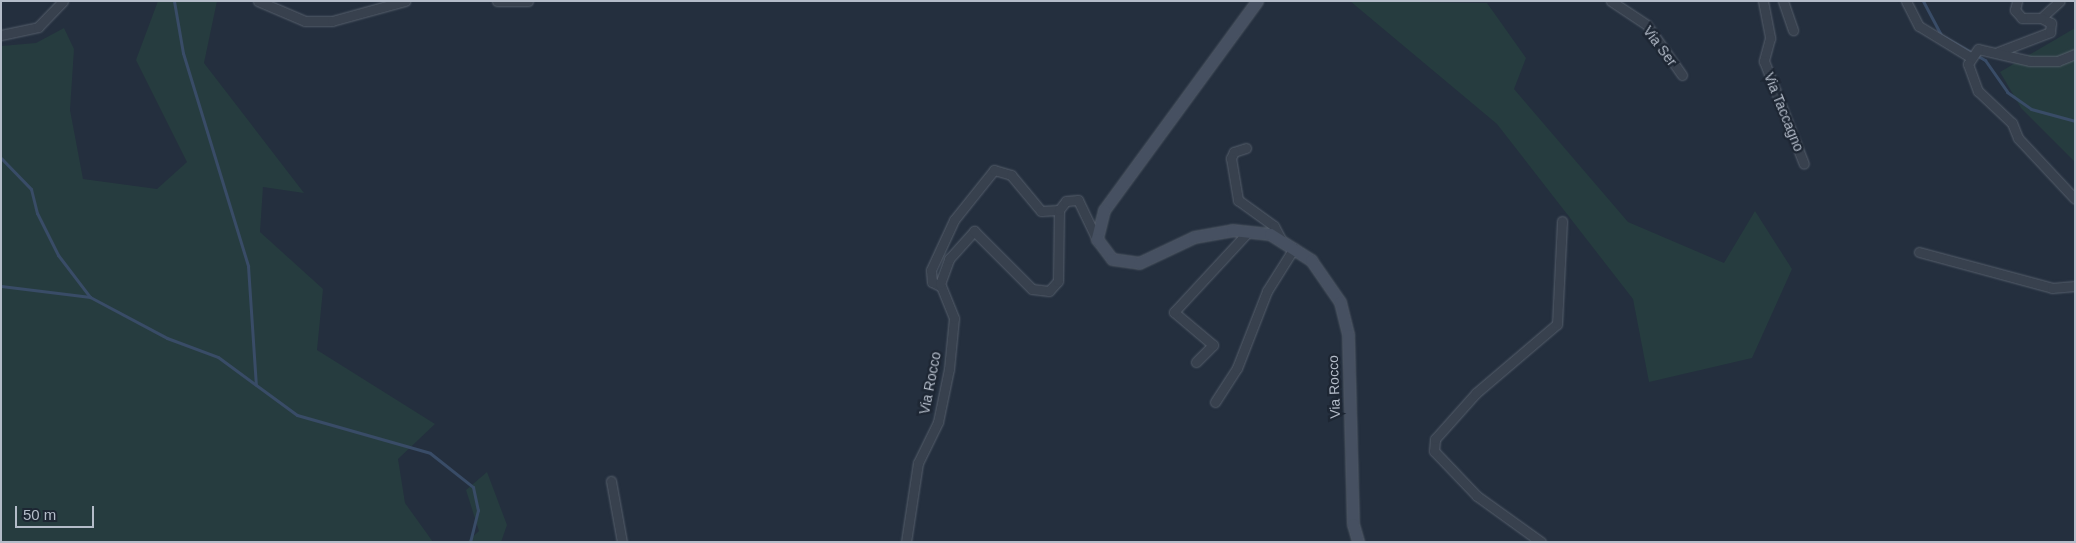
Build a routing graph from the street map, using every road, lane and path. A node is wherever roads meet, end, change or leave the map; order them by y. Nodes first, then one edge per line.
1 (63, 1) edge
2 (258, 1) edge
3 (405, 1) edge
4 (497, 1) edge
5 (528, 1) edge
6 (1257, 1) edge
7 (1611, 1) edge
8 (1763, 1) edge
9 (1783, 1) edge
10 (1906, 1) edge
11 (2017, 1) edge
12 (2060, 1) edge
13 (2041, 18) junction
14 (1793, 30) dead end
15 (1, 35) edge
16 (1998, 52) junction
17 (1972, 54) junction
18 (2075, 54) edge
19 (1682, 75) dead end
20 (1246, 148) dead end
21 (1804, 164) dead end
22 (2075, 199) edge
23 (1059, 210) junction
24 (1562, 221) dead end
25 (1249, 231) junction
26 (1282, 239) junction
27 (1294, 248) junction
28 (1103, 251) junction
29 (1919, 252) dead end
30 (940, 286) junction
31 (2075, 286) edge
32 (1196, 362) dead end
33 (1215, 402) dead end
34 (611, 481) dead end
35 (622, 542) edge
36 (906, 542) edge
37 (1358, 542) edge
38 (1541, 542) edge

1 - 15 street
2 - 3 street
4 - 5 street
6 - 28 street
7 - 19 street, Via Ser
8 - 21 street, Via Taccagno
9 - 14 street
10 - 17 street
11 - 13 street
12 - 13 street
13 - 16 street
16 - 17 street
16 - 18 street
17 - 22 street
20 - 26 street, Via Rocco
23 - 28 street
23 - 30 street, Via Rocco
23 - 30 street
24 - 38 street
25 - 26 street, Via Rocco
25 - 28 street, Via Rocco
25 - 32 street
26 - 27 street, Via Rocco
27 - 33 street
27 - 37 street, Via Rocco
29 - 31 street
30 - 36 street, Via Rocco
34 - 35 street

